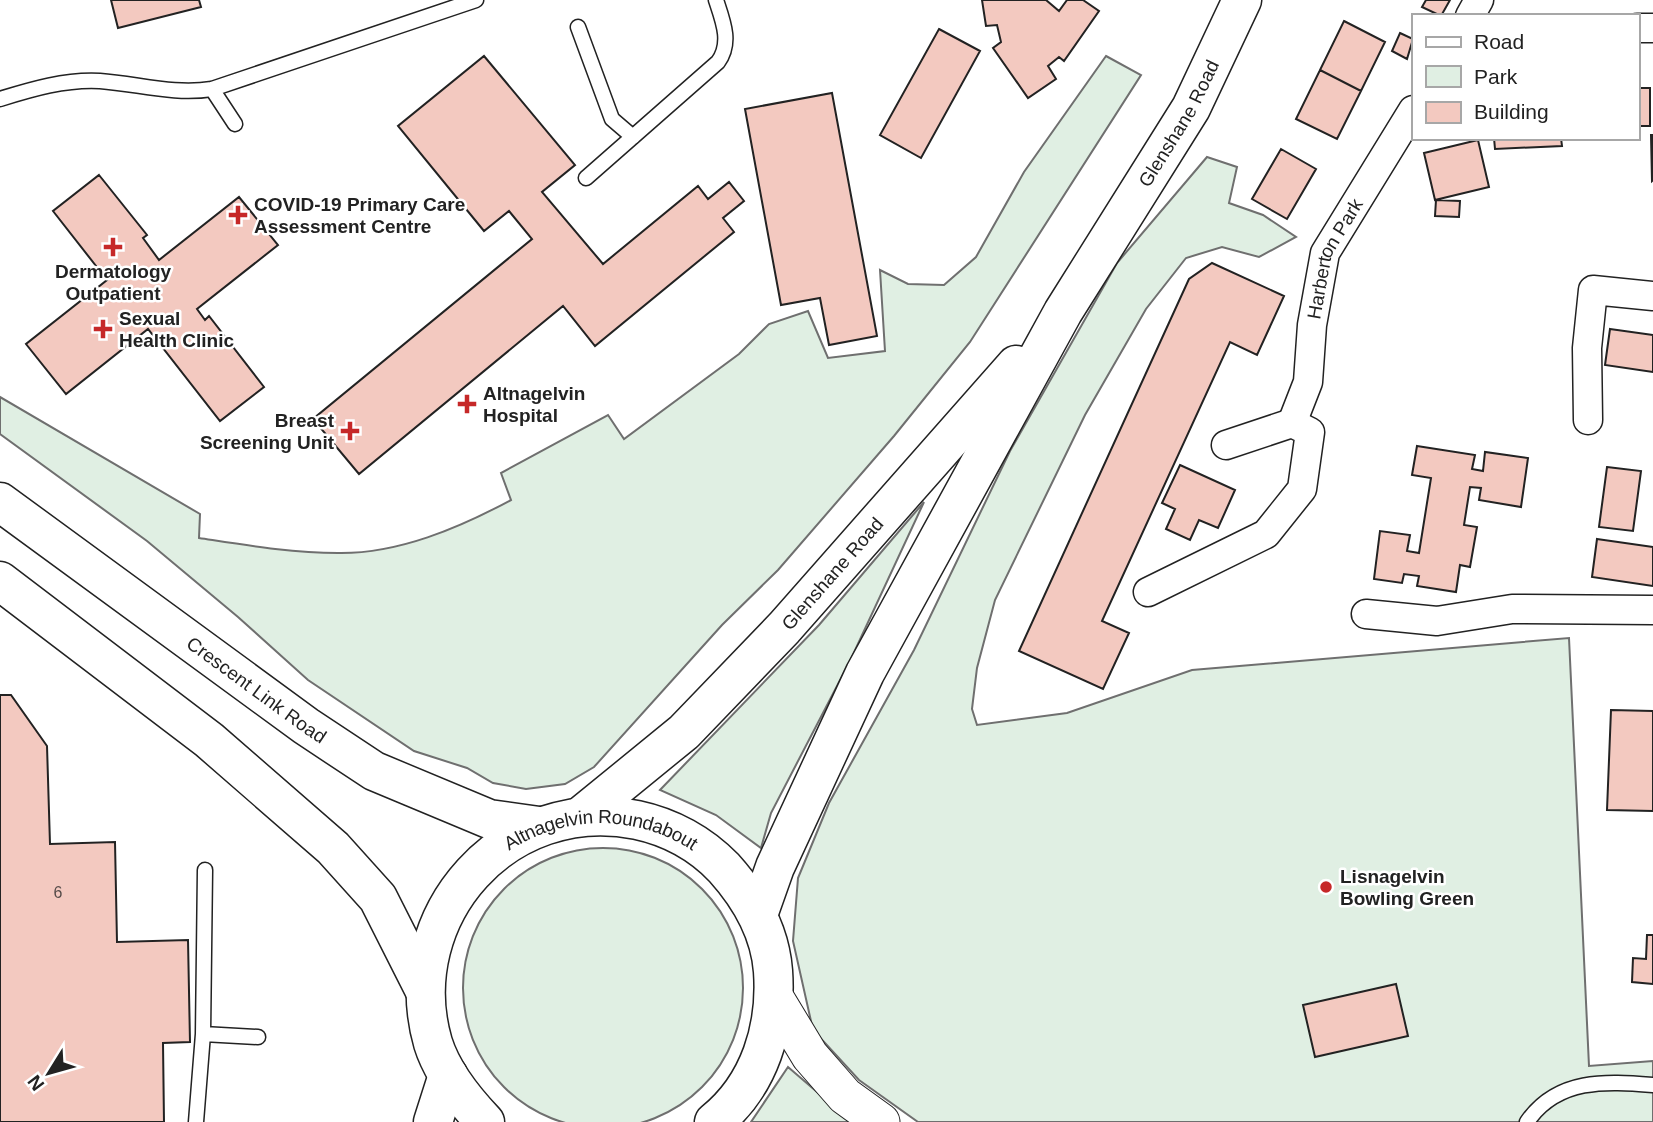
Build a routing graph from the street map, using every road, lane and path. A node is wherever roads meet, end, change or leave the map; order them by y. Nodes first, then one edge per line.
1 (716, 0) edge
2 (1242, 0) edge
3 (472, 1) edge
4 (578, 27) dead end
5 (212, 89) junction
6 (0, 99) edge
7 (1412, 112) edge
8 (235, 124) dead end
9 (634, 137) junction
10 (586, 178) dead end
11 (1653, 296) edge
12 (1063, 312) junction
13 (1588, 419) dead end
14 (1292, 423) junction
15 (1226, 445) dead end
16 (0, 502) edge
17 (0, 581) edge
18 (1148, 592) dead end
19 (1653, 610) edge
20 (1366, 614) dead end
21 (582, 816) junction
22 (539, 827) junction
23 (205, 870) dead end
24 (758, 915) junction
25 (425, 991) junction
26 (775, 999) junction
27 (203, 1034) junction
28 (258, 1037) dead end
29 (449, 1074) junction
30 (1653, 1085) edge
31 (196, 1122) edge
32 (433, 1122) edge
33 (485, 1122) edge
34 (714, 1122) edge
35 (881, 1122) edge
36 (1527, 1122) edge

1 - 9 lane
2 - 12 highway, Glenshane Road
3 - 5 lane
4 - 9 lane
5 - 6 lane
5 - 8 lane
7 - 14 street, Harberton Park
9 - 10 lane
11 - 13 street
12 - 21 highway, Glenshane Road
12 - 24 highway, Glenshane Road
14 - 15 street
14 - 18 street
16 - 22 highway, Crescent Link Road
17 - 25 highway
19 - 20 street
21 - 22 highway, Altnagelvin Roundabout
21 - 24 highway, Altnagelvin Roundabout
22 - 25 highway, Altnagelvin Roundabout
23 - 27 lane
24 - 26 highway, Altnagelvin Roundabout
25 - 29 highway, Altnagelvin Roundabout
26 - 34 highway, Altnagelvin Roundabout
26 - 35 street
27 - 28 lane
27 - 31 lane
29 - 32 highway
29 - 33 highway, Altnagelvin Roundabout
30 - 36 lane

